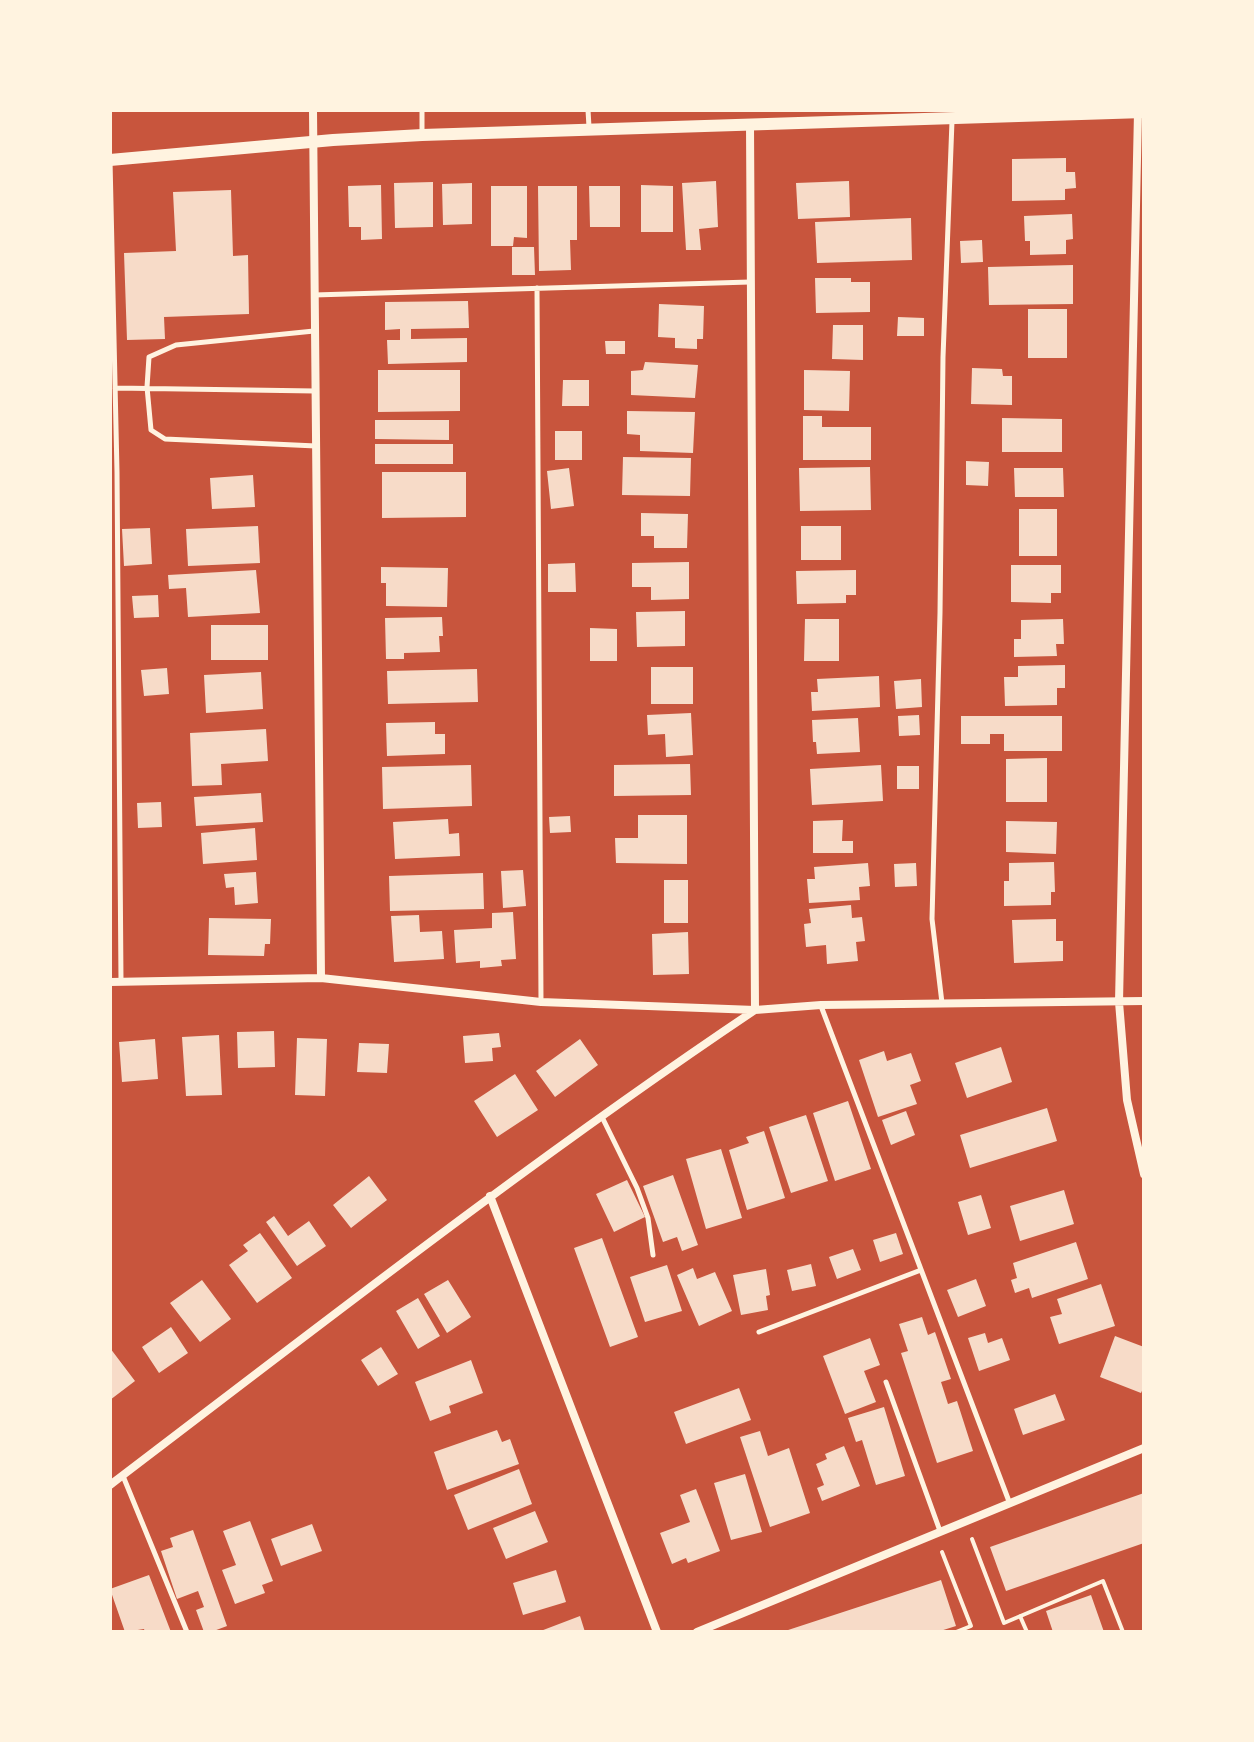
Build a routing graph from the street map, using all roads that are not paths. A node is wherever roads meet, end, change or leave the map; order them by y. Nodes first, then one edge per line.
1 (313, 110) edge
2 (422, 110) edge
3 (588, 110) edge
4 (1141, 112) edge
5 (943, 116) edge
6 (750, 125) junction
7 (589, 128) junction
8 (422, 135) junction
9 (313, 142) junction
10 (110, 160) edge
11 (751, 282) junction
12 (537, 288) junction
13 (314, 295) junction
14 (314, 331) junction
15 (147, 387) junction
16 (115, 388) junction
17 (315, 391) junction
18 (316, 446) junction
19 (321, 978) junction
20 (110, 982) edge
21 (121, 982) junction
22 (1144, 1001) edge
23 (541, 1002) junction
24 (1119, 1002) junction
25 (942, 1003) junction
26 (821, 1005) junction
27 (755, 1010) junction
28 (601, 1116) junction
29 (1144, 1174) edge
30 (490, 1196) junction
31 (653, 1255) dead end
32 (921, 1270) junction
33 (759, 1332) dead end
34 (886, 1382) dead end
35 (1144, 1448) edge
36 (122, 1475) junction
37 (110, 1485) edge
38 (1010, 1504) junction
39 (941, 1532) junction
40 (187, 1632) edge
41 (657, 1632) edge
42 (697, 1632) edge

1 - 9 street
2 - 8 lane
3 - 7 lane
4 - 5 street
4 - 24 street
5 - 6 street
5 - 25 lane
6 - 7 street
6 - 11 street
7 - 8 street
8 - 9 street
9 - 10 street
9 - 13 street
10 - 16 lane
11 - 12 lane
11 - 27 street
12 - 13 lane
12 - 23 lane
13 - 14 street
14 - 15 lane
14 - 17 street
15 - 16 lane
15 - 17 lane
15 - 18 lane
16 - 21 lane
17 - 18 street
18 - 19 street
19 - 21 street
19 - 23 street
20 - 21 street
22 - 24 street
23 - 27 street
24 - 25 street
24 - 29 street
25 - 26 street
26 - 27 street
26 - 32 lane
27 - 28 street
28 - 30 street
28 - 31 lane
30 - 36 street
30 - 41 street
32 - 33 lane
32 - 38 lane
34 - 39 lane
35 - 38 street
36 - 37 street
36 - 40 lane
38 - 39 street
39 - 42 street

